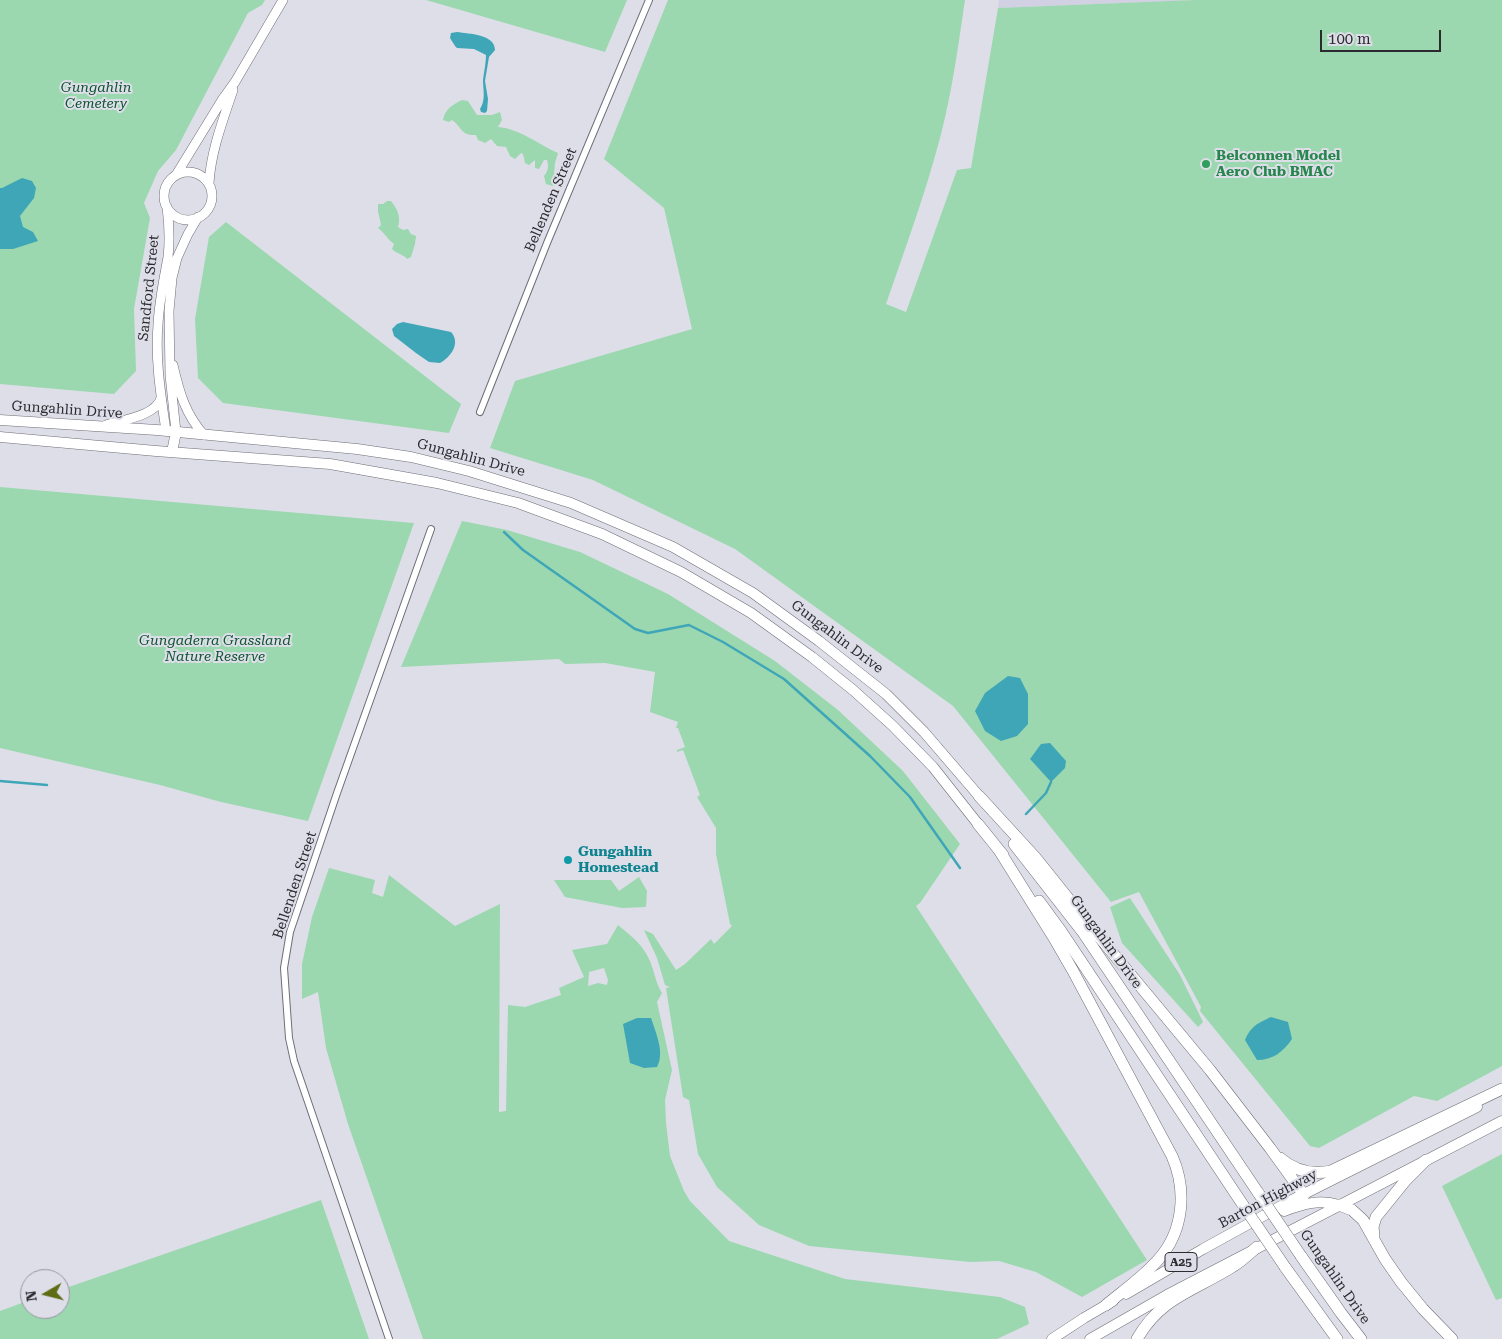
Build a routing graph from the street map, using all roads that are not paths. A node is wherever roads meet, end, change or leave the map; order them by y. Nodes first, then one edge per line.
1 (283, 0) edge
2 (649, 0) edge
3 (235, 82) junction
4 (176, 175) junction
5 (209, 183) junction
6 (167, 207) junction
7 (198, 217) junction
8 (168, 335) junction
9 (161, 394) junction
10 (480, 412) dead end
11 (0, 420) edge
12 (98, 428) junction
13 (171, 432) junction
14 (204, 435) junction
15 (0, 437) edge
16 (172, 452) junction
17 (431, 529) dead end
18 (979, 796) junction
19 (978, 824) joint
20 (999, 850) junction
21 (1502, 1089) edge
22 (1502, 1094) edge
23 (1502, 1120) edge
24 (1270, 1148) junction
25 (1426, 1160) junction
26 (1305, 1199) junction
27 (1338, 1205) junction
28 (1298, 1226) junction
29 (1378, 1245) junction
30 (1257, 1247) junction
31 (1285, 1267) junction
32 (1106, 1305) junction
33 (1079, 1322) junction
34 (389, 1339) edge
35 (1052, 1339) edge
36 (1069, 1339) edge
37 (1090, 1339) edge
38 (1137, 1339) edge
39 (1327, 1339) edge
40 (1337, 1339) edge
41 (1361, 1339) edge
42 (1452, 1339) edge

1 - 3 main road
2 - 10 street, Bellenden Street
3 - 4 main road
3 - 5 main road
4 - 5 main road
4 - 6 main road
5 - 7 main road
6 - 7 main road
6 - 9 main road, Sandford Street
7 - 8 main road, Sandford Street
8 - 13 main road, Sandford Street
8 - 14 main road
9 - 12 main road
9 - 13 main road, Sandford Street
11 - 12 main road, Gungahlin Drive
12 - 13 main road, Gungahlin Drive
13 - 14 main road, Gungahlin Drive
13 - 16 main road
14 - 18 main road, Gungahlin Drive
15 - 16 main road
16 - 19 main road
17 - 34 street, Bellenden Street
18 - 24 highway
18 - 41 highway, Gungahlin Drive, bridge
19 - 20 highway
20 - 31 highway, bridge
20 - 32 highway
21 - 24 highway
22 - 26 main road, Barton Highway / A25
23 - 25 main road, A25
24 - 26 highway
25 - 27 main road, A25
25 - 29 highway
26 - 27 main road
26 - 28 main road
26 - 32 main road, Barton Highway / A25
27 - 28 main road, A25
27 - 29 highway
28 - 30 main road, A25
29 - 42 highway
30 - 37 main road, A25
30 - 38 highway
31 - 39 highway
31 - 40 highway
32 - 33 main road, Barton Highway / A25
33 - 35 main road, Barton Highway / A25
33 - 36 main road

